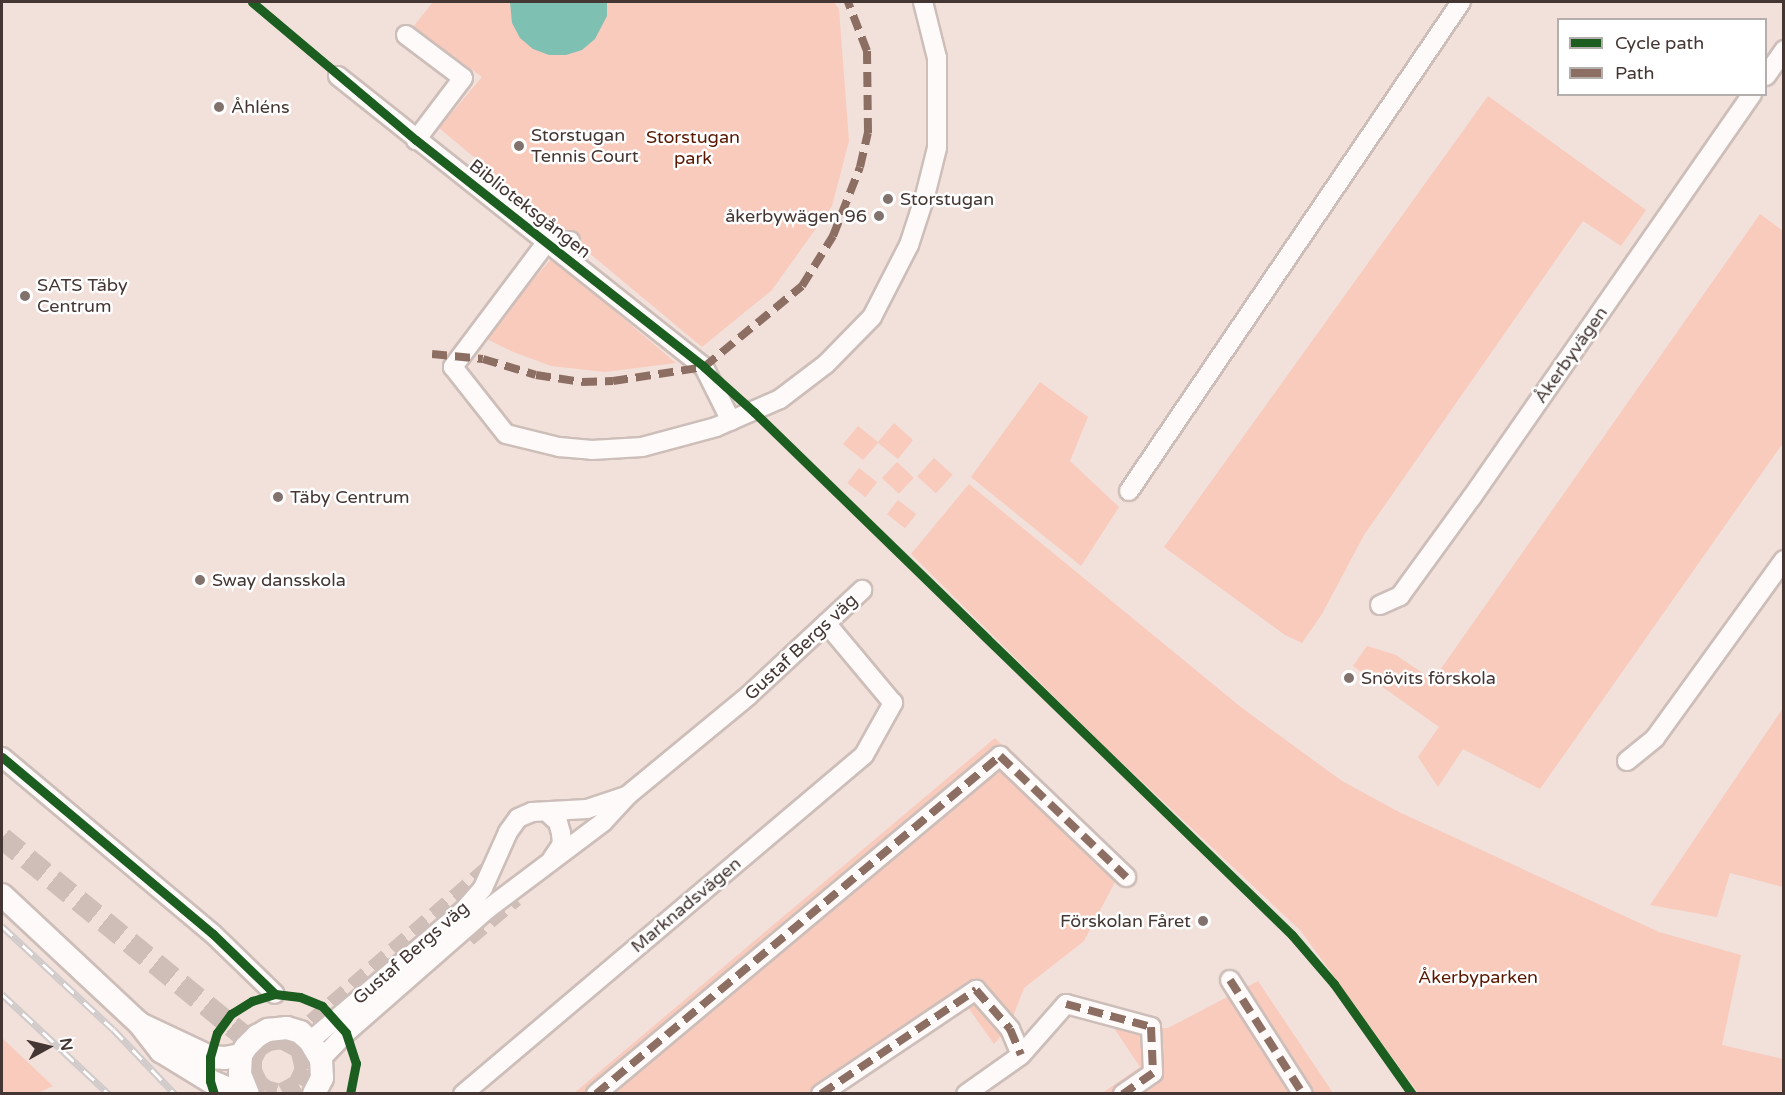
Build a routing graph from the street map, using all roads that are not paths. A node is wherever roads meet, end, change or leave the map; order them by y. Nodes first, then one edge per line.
1 (923, 2) edge
2 (1461, 2) edge
3 (406, 35) dead end
4 (1784, 50) edge
5 (1767, 75) edge
6 (338, 76) dead end
7 (1751, 96) edge
8 (416, 140) junction
9 (570, 241) dead end
10 (546, 243) junction
11 (731, 421) junction
12 (1130, 491) dead end
13 (1784, 560) edge
14 (862, 590) dead end
15 (1380, 605) dead end
16 (826, 623) junction
17 (2, 757) edge
18 (1627, 760) dead end
19 (628, 795) junction
20 (548, 813) junction
21 (550, 863) junction
22 (1126, 877) dead end
23 (2, 895) edge
24 (1230, 980) dead end
25 (275, 994) dead end
26 (139, 1023) junction
27 (316, 1050) junction
28 (241, 1055) junction
29 (1021, 1055) junction
30 (240, 1094) edge
31 (248, 1094) edge
32 (314, 1094) edge
33 (463, 1094) edge
34 (596, 1094) edge
35 (821, 1094) edge
36 (966, 1094) edge
37 (1123, 1094) edge
38 (1304, 1094) edge

1 - 11 street
2 - 12 street
3 - 8 street
4 - 5 street
6 - 8 street, Biblioteksgången
7 - 15 street, Åkerbyvägen
8 - 10 street, Biblioteksgången
9 - 10 street
10 - 11 street, Biblioteksgången
10 - 11 street
13 - 18 street
14 - 16 street, Gustaf Bergs väg
16 - 19 street, Gustaf Bergs väg
16 - 33 street, Marknadsvägen
17 - 25 street
19 - 20 street, Gustaf Bergs väg
19 - 21 street, Gustaf Bergs väg
20 - 21 street
20 - 27 street, Gustaf Bergs väg
21 - 27 street, Gustaf Bergs väg
22 - 34 street
23 - 26 street
24 - 38 street
26 - 28 street
26 - 30 street
27 - 28 street
27 - 32 street
28 - 31 street
29 - 35 street
29 - 36 street
29 - 37 street

